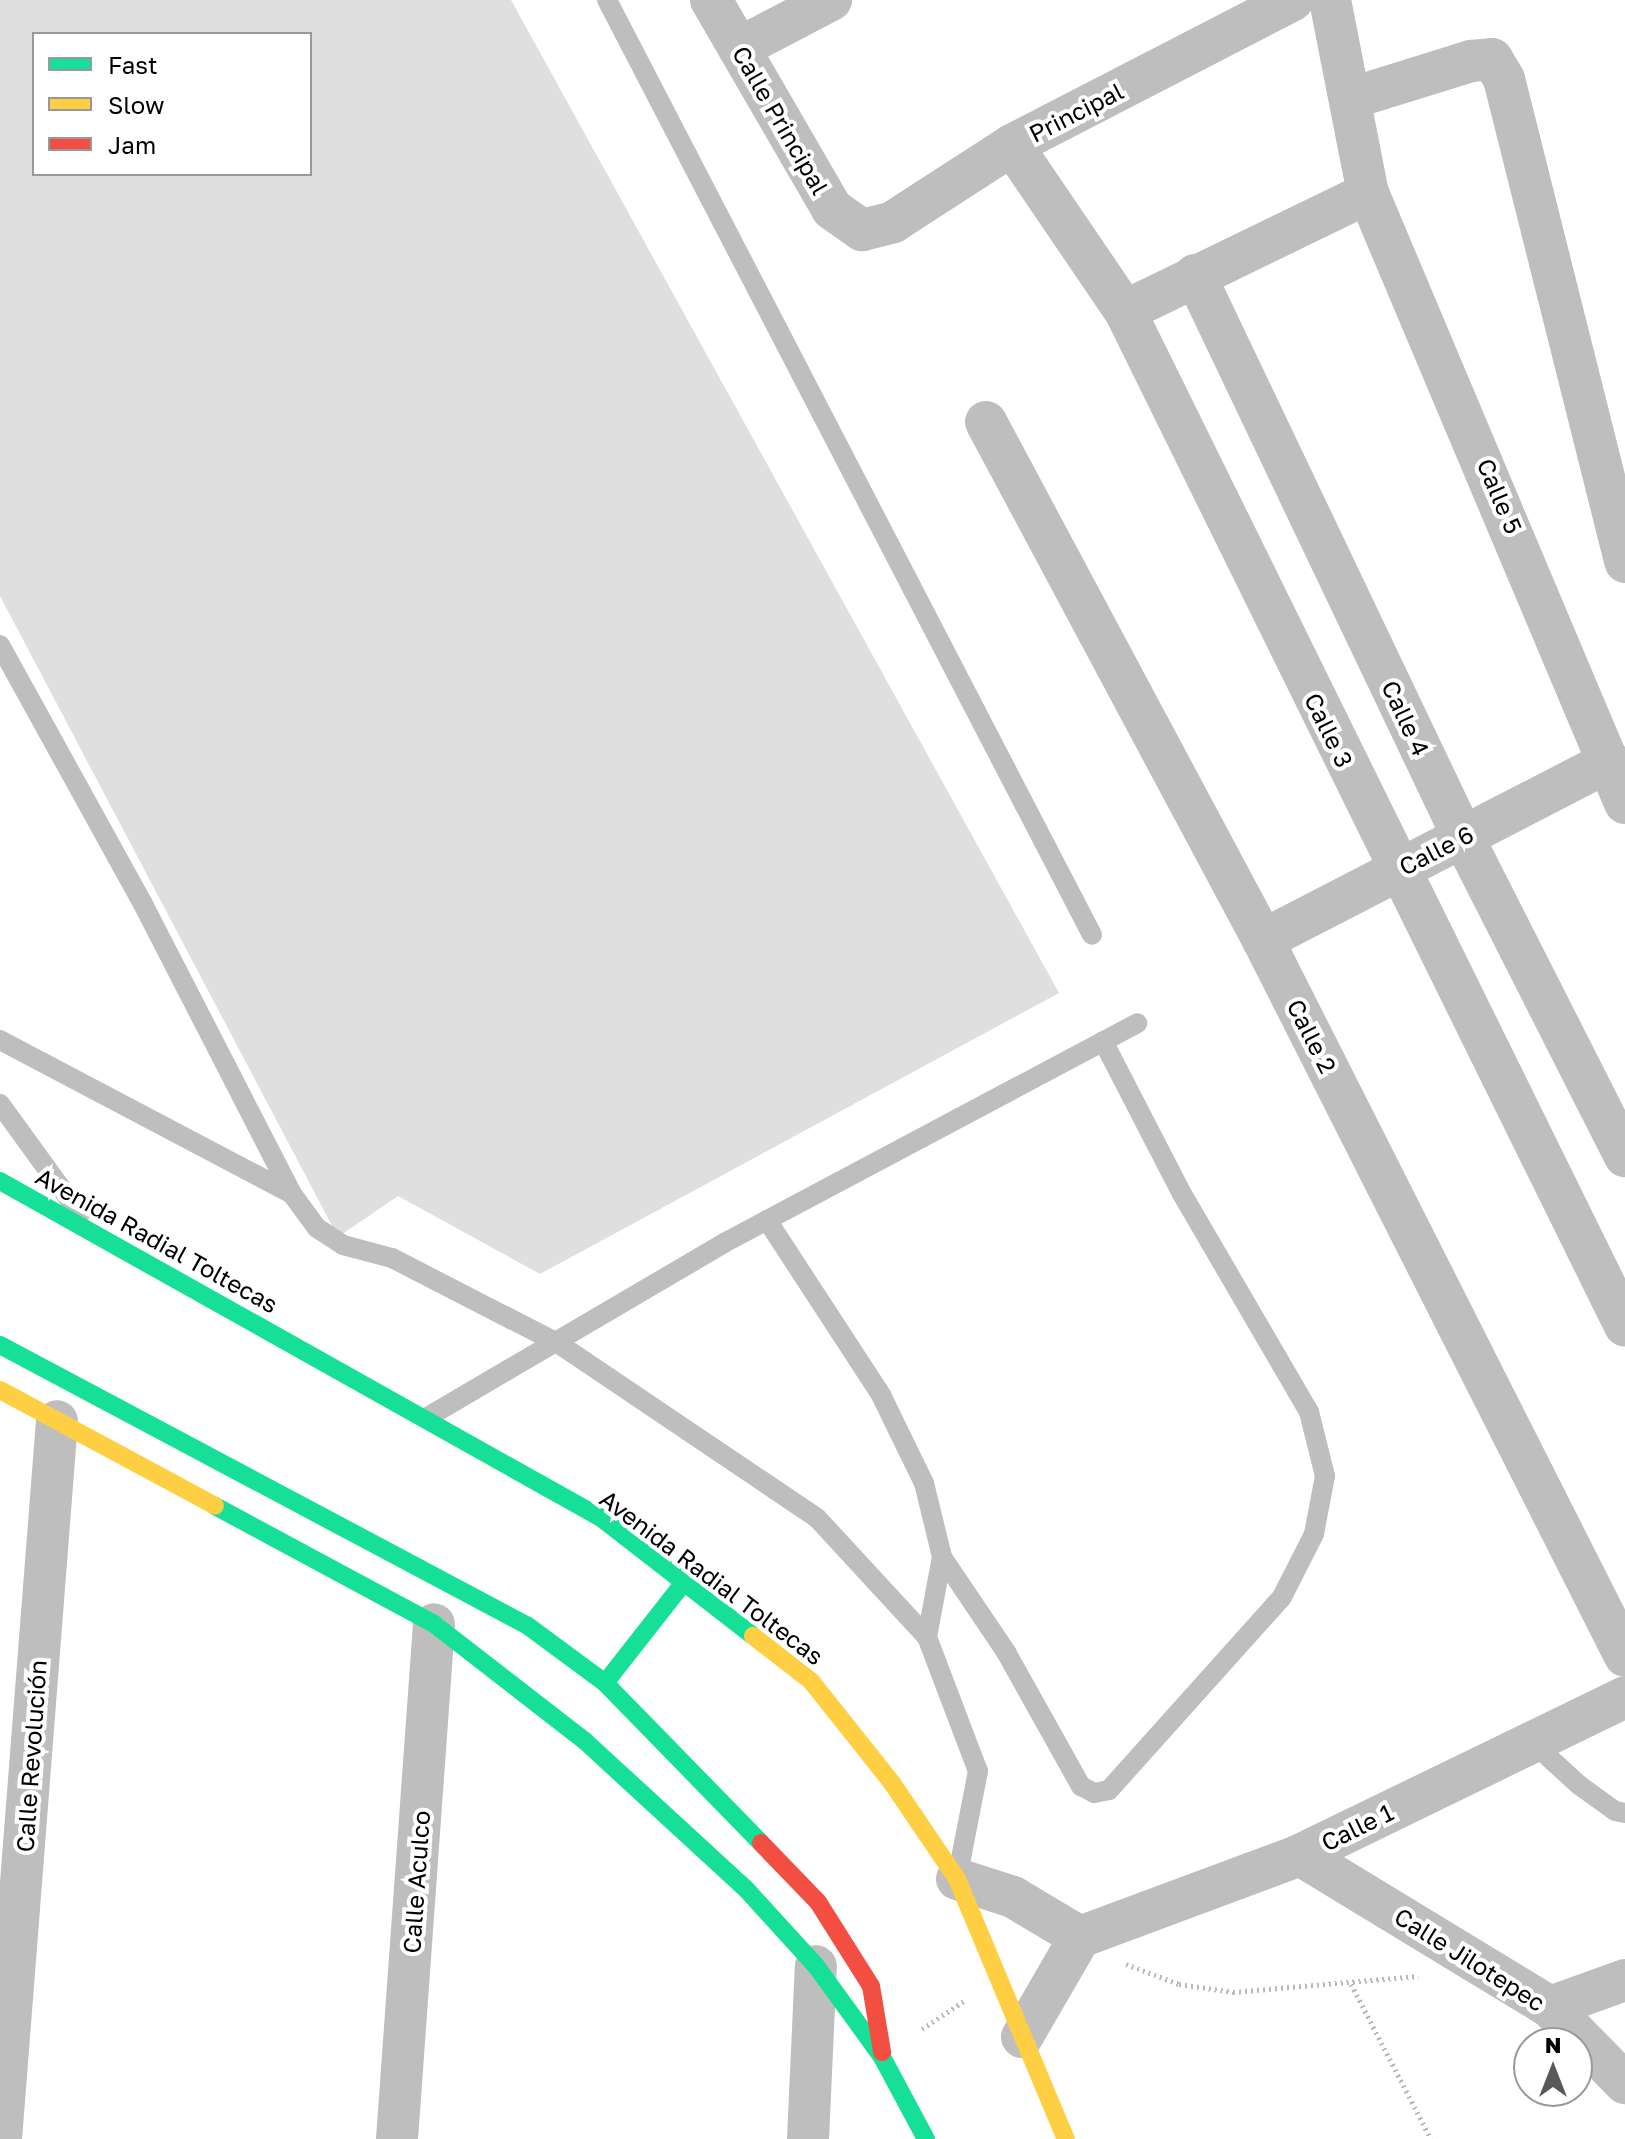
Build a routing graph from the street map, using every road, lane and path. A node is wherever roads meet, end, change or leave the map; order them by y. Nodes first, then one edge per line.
1 (607, 0) edge
2 (711, 0) edge
3 (831, 0) edge
4 (1293, 0) edge
5 (1330, 0) edge
6 (739, 48) junction
7 (1352, 98) junction
8 (1012, 145) junction
9 (1368, 193) junction
10 (862, 230) joint
11 (1195, 275) junction
12 (1125, 311) junction
13 (986, 422) dead end
14 (1625, 562) edge
15 (0, 645) edge
16 (1610, 761) junction
17 (1625, 803) edge
18 (1463, 837) junction
19 (1397, 870) junction
20 (1092, 935) dead end
21 (1263, 940) junction
22 (1137, 1023) dead end
23 (0, 1040) edge
24 (1103, 1041) junction
25 (0, 1104) edge
26 (1625, 1156) edge
27 (0, 1181) edge
28 (292, 1194) junction
29 (767, 1220) junction
30 (90, 1229) junction
31 (1625, 1326) edge
32 (559, 1344) junction
33 (0, 1345) edge
34 (0, 1390) edge
35 (426, 1418) junction
36 (57, 1421) junction
37 (942, 1557) junction
38 (685, 1581) junction
39 (434, 1624) junction
40 (927, 1637) junction
41 (1625, 1656) edge
42 (605, 1683) junction
43 (1625, 1697) edge
44 (1532, 1742) junction
45 (1625, 1813) edge
46 (1300, 1855) junction
47 (957, 1879) junction
48 (1080, 1937) junction
49 (816, 1966) junction
50 (1428, 1975) dead end
51 (998, 1978) junction
52 (1625, 1980) edge
53 (1350, 1983) junction
54 (1550, 2007) junction
55 (1022, 2037) junction
56 (882, 2057) junction
57 (1625, 2083) edge
58 (1, 2139) edge
59 (397, 2139) edge
60 (808, 2139) edge
61 (926, 2139) edge
62 (1066, 2139) edge
63 (1431, 2139) edge

1 - 20 lane
2 - 6 street, Calle Principal
3 - 6 street
4 - 8 street, Principal
5 - 7 street, Calle 5
6 - 10 street, Calle Principal
7 - 9 street, Calle 5
7 - 14 street
8 - 10 street, Principal
8 - 12 street, Calle 3
9 - 11 street
9 - 16 street, Calle 5
11 - 12 street
11 - 18 street, Calle 4
12 - 19 street, Calle 3
13 - 21 street, Calle 2
15 - 28 lane
16 - 17 street, Calle 5
16 - 18 street, Calle 6
18 - 19 street, Calle 6
18 - 26 street, Calle 4
19 - 21 street, Calle 6
19 - 31 street, Calle 3
21 - 41 street, Calle 2
22 - 24 lane
23 - 28 lane
24 - 29 lane
24 - 37 lane
25 - 30 lane
27 - 30 main road, Avenida Radial Toltecas
28 - 32 lane
29 - 32 lane
29 - 37 lane
30 - 35 main road, Avenida Radial Toltecas
32 - 35 lane
32 - 40 lane
33 - 42 main road
34 - 36 main road
35 - 38 main road, Avenida Radial Toltecas
36 - 39 main road
36 - 58 street, Calle Revolución
37 - 40 lane
38 - 42 main road
38 - 47 main road, Avenida Radial Toltecas
39 - 49 main road
39 - 59 street, Calle Aculco
40 - 47 lane
42 - 56 main road
43 - 44 street, Calle 1
44 - 45 lane
44 - 46 street, Calle 1
46 - 48 street, Calle 1
46 - 54 street, Calle Jilotepec
47 - 48 street
47 - 51 main road, Avenida Radial Toltecas
48 - 53 path
48 - 55 street
49 - 56 main road
49 - 60 street
50 - 53 path
51 - 55 main road, Avenida Radial Toltecas
51 - 56 path
52 - 54 street
53 - 63 path
54 - 57 street, Calle Jilotepec
55 - 62 main road, Avenida Radial Toltecas
56 - 61 main road

